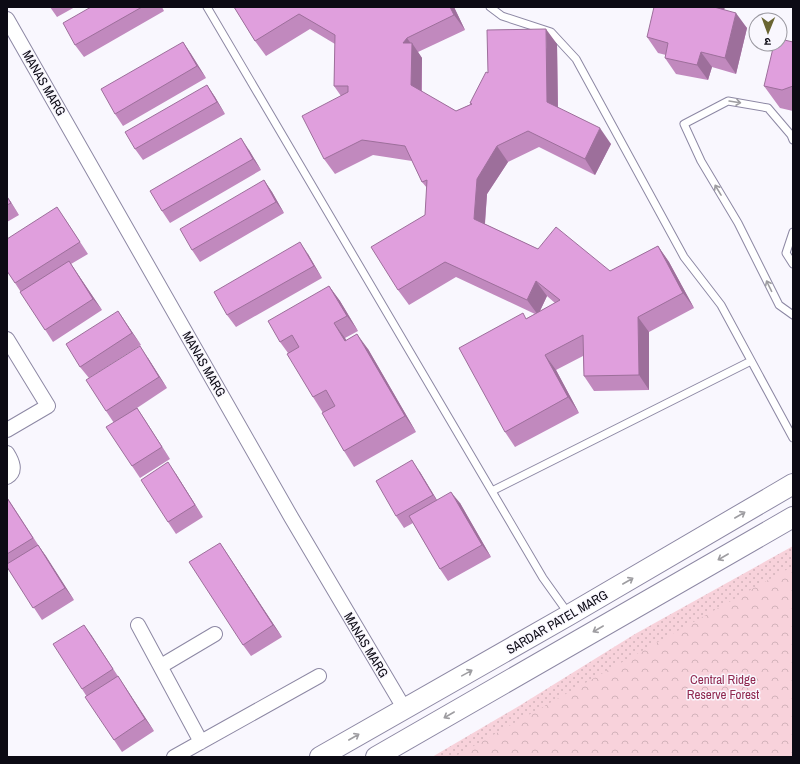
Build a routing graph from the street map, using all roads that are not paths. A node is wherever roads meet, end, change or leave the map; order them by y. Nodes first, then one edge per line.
1 (207, 7) edge
2 (490, 7) edge
3 (7, 19) edge
4 (793, 140) edge
5 (793, 232) edge
6 (793, 264) edge
7 (793, 315) edge
8 (7, 339) edge
9 (751, 361) junction
10 (7, 430) edge
11 (793, 438) edge
12 (7, 453) edge
13 (7, 477) edge
14 (793, 484) edge
15 (492, 491) junction
16 (793, 516) edge
17 (569, 615) junction
18 (138, 625) dead end
19 (215, 634) dead end
20 (160, 666) junction
21 (319, 676) dead end
22 (404, 708) junction
23 (201, 742) junction
24 (174, 757) edge
25 (320, 757) edge
26 (376, 757) edge

1 - 15 lane
2 - 9 lane
3 - 22 street, MANAS MARG
7 -> 4 lane
5 - 6 lane
8 - 10 street
9 - 11 lane
9 - 15 lane
12 - 13 street
17 -> 14 main road, SARDAR PATEL MARG
15 - 17 lane
16 -> 26 main road, SARDAR PATEL MARG
22 -> 17 main road, SARDAR PATEL MARG
18 - 20 street
19 - 20 street
20 - 23 street
21 - 23 street
25 -> 22 main road, SARDAR PATEL MARG
23 - 24 street

